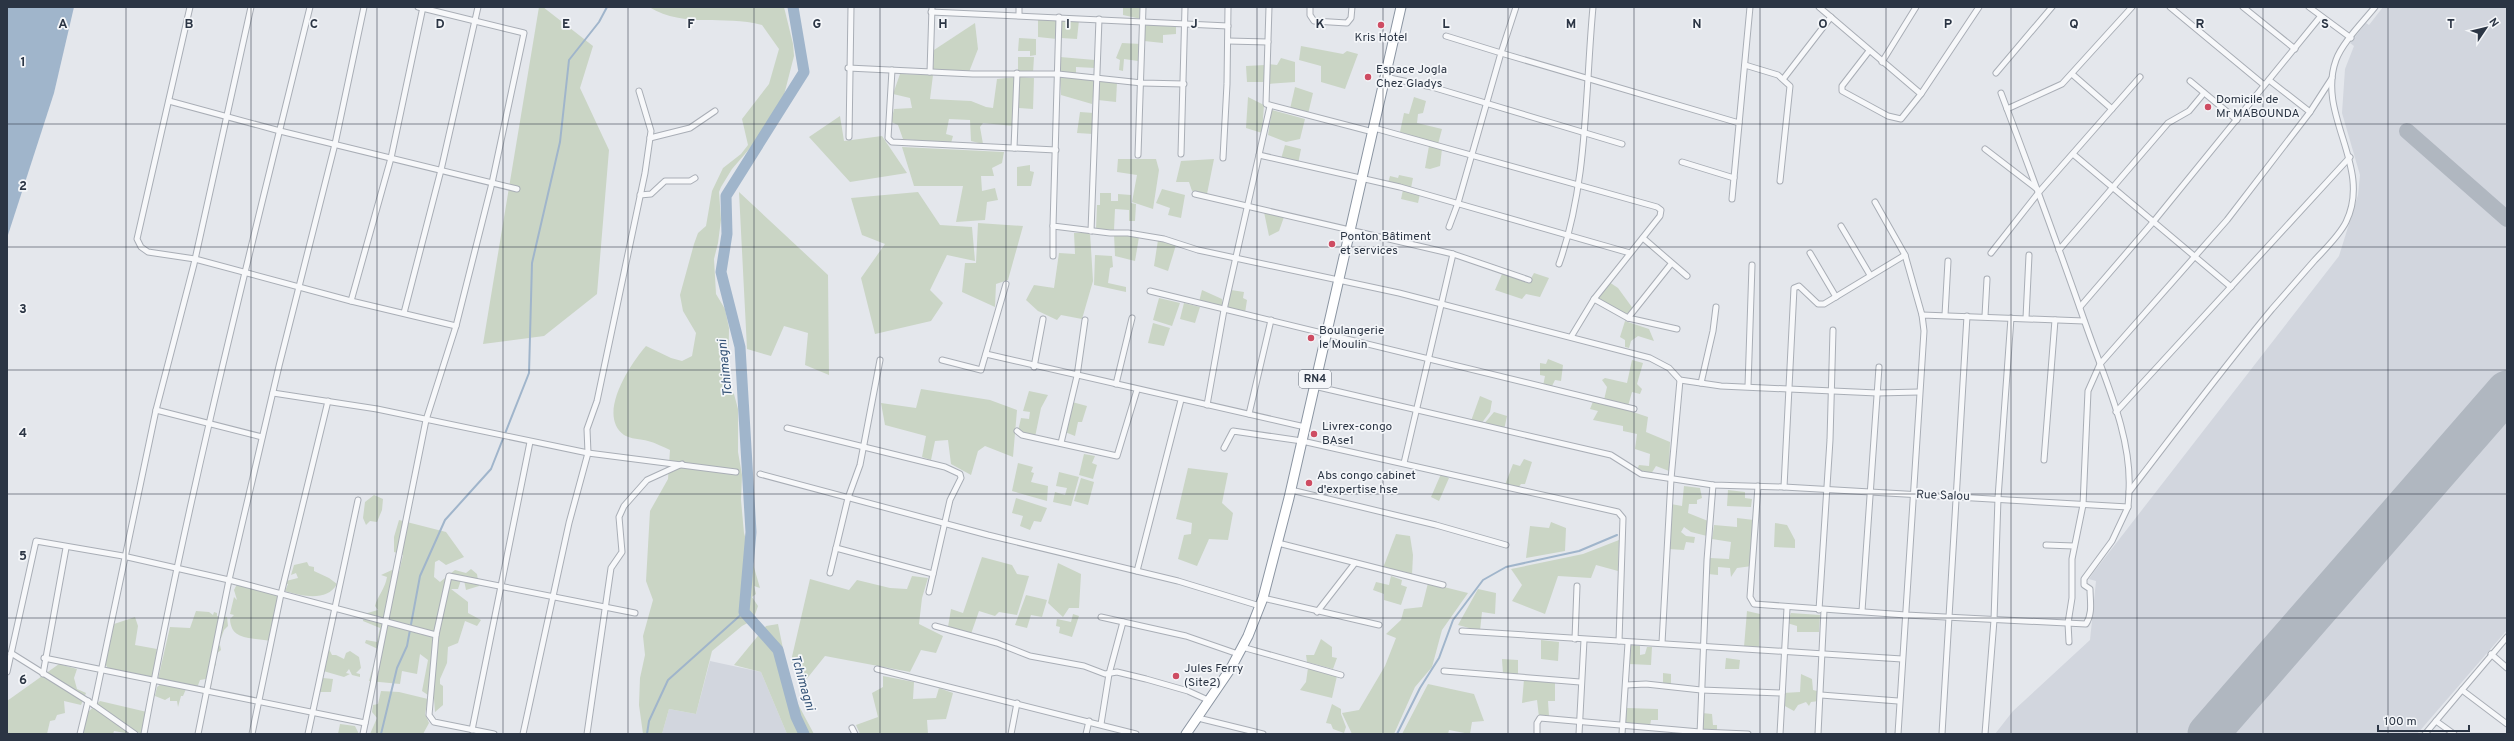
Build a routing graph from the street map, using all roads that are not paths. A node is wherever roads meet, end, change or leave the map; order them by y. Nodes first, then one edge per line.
1 (190, 7) edge
2 (252, 7) edge
3 (310, 7) edge
4 (364, 7) edge
5 (421, 7) edge
6 (478, 7) edge
7 (850, 7) edge
8 (976, 7) edge
9 (1019, 7) edge
10 (1143, 7) edge
11 (1185, 7) edge
12 (1228, 7) edge
13 (1269, 7) edge
14 (1310, 7) edge
15 (1352, 7) edge
16 (1401, 7) edge
17 (1516, 7) edge
18 (1593, 7) edge
19 (1750, 7) edge
20 (1819, 7) edge
21 (1916, 7) edge
22 (1979, 7) edge
23 (2052, 7) edge
24 (2132, 7) edge
25 (2170, 7) edge
26 (2243, 7) edge
27 (2309, 7) edge
28 (2375, 7) edge
29 (931, 10) edge
30 (976, 14) junction
31 (1019, 15) junction
32 (1059, 17) junction
33 (1831, 17) junction
34 (2320, 17) junction
35 (1099, 19) junction
36 (475, 21) junction
37 (1143, 21) junction
38 (1185, 24) junction
39 (1228, 26) junction
40 (1446, 36) dead end
41 (2351, 38) junction
42 (1228, 41) junction
43 (1268, 42) junction
44 (2294, 49) junction
45 (1869, 51) junction
46 (1502, 53) junction
47 (1882, 62) junction
48 (1745, 65) junction
49 (848, 68) junction
50 (892, 70) junction
51 (930, 72) junction
52 (1017, 73) junction
53 (1996, 73) dead end
54 (1058, 74) junction
55 (2072, 74) junction
56 (1384, 76) junction
57 (1587, 76) junction
58 (2140, 76) dead end
59 (2332, 77) junction
60 (1784, 78) junction
61 (1097, 79) junction
62 (2269, 80) junction
63 (2190, 81) dead end
64 (1142, 83) junction
65 (1184, 84) junction
66 (2264, 85) junction
67 (639, 91) dead end
68 (2001, 93) dead end
69 (2204, 93) junction
70 (1921, 94) junction
71 (169, 102) junction
72 (1486, 104) junction
73 (1270, 106) junction
74 (2112, 109) junction
75 (2007, 110) junction
76 (715, 111) dead end
77 (2310, 112) junction
78 (227, 117) junction
79 (2237, 120) junction
80 (1740, 123) junction
81 (1373, 130) junction
82 (280, 131) junction
83 (1583, 133) junction
84 (849, 137) dead end
85 (650, 138) junction
86 (335, 144) junction
87 (1622, 144) dead end
88 (1014, 148) junction
89 (1985, 149) dead end
90 (1056, 150) junction
91 (1181, 154) dead end
92 (1472, 154) junction
93 (2073, 154) junction
94 (1138, 155) dead end
95 (1259, 155) junction
96 (2350, 157) junction
97 (391, 158) junction
98 (1223, 158) dead end
99 (1682, 162) dead end
100 (441, 170) junction
101 (695, 178) dead end
102 (1734, 178) junction
103 (1361, 179) junction
104 (1780, 181) dead end
105 (492, 183) junction
106 (1578, 185) junction
107 (2113, 187) junction
108 (517, 189) dead end
109 (2038, 191) junction
110 (1195, 194) dead end
111 (640, 195) junction
112 (1732, 199) dead end
113 (1875, 202) dead end
114 (1458, 203) junction
115 (1248, 205) junction
116 (2154, 221) junction
117 (1053, 226) junction
118 (1841, 226) dead end
119 (1449, 228) dead end
120 (1350, 229) junction
121 (1091, 231) junction
122 (1570, 235) junction
123 (1643, 238) junction
124 (2059, 250) junction
125 (1630, 253) junction
126 (1810, 253) dead end
127 (1991, 253) dead end
128 (1453, 254) junction
129 (1905, 255) junction
130 (2029, 255) dead end
131 (1053, 256) dead end
132 (2196, 257) junction
133 (1236, 258) junction
134 (195, 259) junction
135 (1948, 261) dead end
136 (1559, 264) dead end
137 (1671, 264) junction
138 (1752, 264) dead end
139 (246, 274) junction
140 (1870, 275) junction
141 (1687, 276) dead end
142 (1987, 279) dead end
143 (1338, 280) junction
144 (1529, 280) dead end
145 (1006, 284) dead end
146 (299, 287) junction
147 (2231, 287) junction
148 (1150, 291) dead end
149 (1836, 297) junction
150 (1594, 299) junction
151 (351, 301) junction
152 (1440, 304) junction
153 (1716, 307) dead end
154 (2080, 307) junction
155 (1224, 310) junction
156 (404, 313) junction
157 (1922, 315) junction
158 (1945, 315) junction
159 (1967, 316) junction
160 (1985, 316) junction
161 (1132, 318) dead end
162 (1628, 318) junction
163 (2011, 318) junction
164 (2026, 318) junction
165 (1044, 319) dead end
166 (1085, 320) dead end
167 (1270, 320) junction
168 (2055, 320) junction
169 (2084, 321) junction
170 (456, 326) junction
171 (1677, 329) dead end
172 (1833, 330) dead end
173 (1326, 334) junction
174 (1571, 337) junction
175 (986, 354) junction
176 (1428, 358) junction
177 (880, 360) dead end
178 (942, 360) dead end
179 (2100, 364) junction
180 (1034, 367) junction
181 (1879, 367) dead end
182 (1077, 376) junction
183 (1680, 380) junction
184 (1701, 383) junction
185 (1116, 384) junction
186 (1314, 386) junction
187 (1748, 386) junction
188 (1790, 388) junction
189 (1832, 389) junction
190 (1137, 390) junction
191 (1919, 392) junction
192 (273, 393) junction
193 (1877, 393) junction
194 (1181, 400) junction
195 (328, 401) junction
196 (1207, 405) junction
197 (1634, 409) dead end
198 (156, 410) junction
199 (1416, 410) junction
200 (2116, 412) junction
201 (1249, 414) junction
202 (426, 420) junction
203 (209, 425) junction
204 (1305, 427) junction
205 (786, 428) dead end
206 (1017, 431) dead end
207 (262, 437) junction
208 (1302, 441) junction
209 (530, 442) junction
210 (1061, 443) junction
211 (862, 447) junction
212 (1224, 448) dead end
213 (588, 452) junction
214 (2044, 460) dead end
215 (1404, 463) junction
216 (683, 464) junction
217 (736, 472) dead end
218 (760, 474) dead end
219 (1671, 480) junction
220 (1713, 485) junction
221 (1758, 486) junction
222 (1784, 487) junction
223 (1291, 490) junction
224 (1825, 490) junction
225 (1870, 492) junction
226 (2129, 492) junction
227 (1912, 495) junction
228 (1956, 496) junction
229 (848, 498) junction
230 (1998, 498) junction
231 (358, 500) dead end
232 (2082, 505) junction
233 (2128, 507) junction
234 (944, 523) junction
235 (1278, 543) junction
236 (1506, 545) dead end
237 (2046, 545) dead end
238 (2074, 546) junction
239 (66, 548) junction
240 (836, 548) junction
241 (123, 556) junction
242 (1355, 563) junction
243 (176, 569) junction
244 (1137, 571) junction
245 (830, 573) dead end
246 (933, 574) junction
247 (228, 580) junction
248 (1443, 585) dead end
249 (500, 586) junction
250 (1577, 586) dead end
251 (929, 592) dead end
252 (281, 594) junction
253 (553, 598) junction
254 (1261, 602) junction
255 (607, 607) junction
256 (1787, 608) junction
257 (335, 609) junction
258 (1822, 610) junction
259 (1862, 611) junction
260 (1317, 612) junction
261 (635, 613) dead end
262 (1906, 615) junction
263 (1101, 617) dead end
264 (1949, 617) junction
265 (1994, 620) junction
266 (386, 621) junction
267 (1123, 622) junction
268 (2068, 623) junction
269 (1379, 625) dead end
270 (935, 626) dead end
271 (1462, 631) dead end
272 (436, 635) junction
273 (2507, 637) edge
274 (1575, 639) junction
275 (1584, 640) junction
276 (1619, 642) junction
277 (2069, 642) dead end
278 (1628, 643) junction
279 (1662, 643) junction
280 (1705, 648) junction
281 (1240, 650) junction
282 (1783, 652) junction
283 (11, 653) junction
284 (1824, 654) junction
285 (2491, 654) junction
286 (44, 658) junction
287 (1902, 659) junction
288 (2507, 668) edge
289 (877, 669) dead end
290 (100, 670) junction
291 (1444, 671) dead end
292 (7, 672) edge
293 (42, 674) junction
294 (1109, 674) junction
295 (1341, 675) dead end
296 (153, 680) junction
297 (1580, 682) junction
298 (1626, 685) junction
299 (1701, 690) junction
300 (2462, 690) junction
301 (207, 692) junction
302 (1782, 692) junction
303 (1821, 695) junction
304 (88, 701) junction
305 (1210, 701) junction
306 (1898, 701) junction
307 (259, 703) junction
308 (1017, 703) junction
309 (94, 704) junction
310 (312, 714) junction
311 (1198, 718) junction
312 (2436, 720) junction
313 (1089, 721) junction
314 (1580, 722) junction
315 (365, 723) junction
316 (1100, 724) junction
317 (2507, 724) edge
318 (1622, 725) junction
319 (852, 728) dead end
320 (472, 730) junction
321 (1700, 733) edge
322 (80, 734) edge
323 (135, 734) edge
324 (144, 734) edge
325 (198, 734) edge
326 (252, 734) edge
327 (308, 734) edge
328 (363, 734) edge
329 (494, 734) edge
330 (523, 734) edge
331 (587, 734) edge
332 (855, 734) edge
333 (1010, 734) edge
334 (1086, 734) edge
335 (1136, 734) edge
336 (1186, 734) edge
337 (1263, 734) edge
338 (1537, 734) edge
339 (1579, 734) edge
340 (1622, 734) edge
341 (1748, 734) edge
342 (1780, 734) edge
343 (1818, 734) edge
344 (1898, 734) edge
345 (1942, 734) edge
346 (1984, 734) edge
347 (2425, 734) edge
348 (2454, 734) edge

1 - 71 street
2 - 78 street
3 - 82 street
4 - 86 street
5 - 36 street
5 - 97 street
6 - 36 street
7 - 49 street
8 - 30 street
9 - 31 street
10 - 37 street
11 - 38 street
12 - 39 street
13 - 43 street
14 - 15 street
16 - 56 highway, RN4
17 - 46 street
18 - 57 street
19 - 48 street
20 - 33 street
21 - 47 street
22 - 70 street
23 - 53 street
24 - 55 street
25 - 66 street
26 - 44 street
27 - 34 street
28 - 41 street
29 - 30 street
29 - 51 street
30 - 31 street
31 - 32 street
32 - 35 street
32 - 54 street
33 - 45 street
33 - 60 street
34 - 41 street
34 - 44 street
35 - 37 street
35 - 61 street
36 - 100 street
36 - 105 street
37 - 38 street
37 - 64 street
38 - 39 street
38 - 65 street
39 - 42 street
40 - 46 street
41 - 59 street
42 - 43 street
42 - 98 street
43 - 73 street
44 - 62 street
45 - 47 street
45 - 70 street
46 - 57 street
46 - 72 street
47 - 70 street
48 - 60 street
48 - 80 street
49 - 50 street
49 - 84 street
50 - 51 street
50 - 88 street
51 - 52 street
52 - 54 street
52 - 88 street
54 - 61 street
54 - 90 street
55 - 74 street
55 - 75 street
56 - 72 street
56 - 81 highway, RN4
57 - 80 street
57 - 83 street
58 - 74 street
59 - 77 street
59 - 96 street
60 - 104 street
61 - 64 street
61 - 121 street
62 - 66 street
62 - 77 street
63 - 69 street
64 - 65 street
64 - 94 street
65 - 91 street
66 - 79 street
67 - 85 street
68 - 75 street
69 - 79 street
69 - 107 street
71 - 78 street
71 - 134 street
72 - 83 street
72 - 92 street
73 - 81 street
73 - 95 street
74 - 93 street
75 - 109 street
76 - 85 street
77 - 132 street
78 - 82 street
78 - 134 street
79 - 116 street
80 - 102 street
81 - 92 street
81 - 103 highway, RN4
82 - 86 street
82 - 139 street
83 - 87 street
83 - 106 street
85 - 111 street
86 - 97 street
86 - 146 street
88 - 90 street
89 - 109 street
90 - 117 street
92 - 106 street
92 - 114 street
93 - 107 street
93 - 109 street
95 - 103 street
95 - 115 street
96 - 147 street
96 - 226 street
97 - 100 street
97 - 151 street
99 - 102 street
100 - 105 street
100 - 156 street
101 - 111 street
102 - 112 street
103 - 114 street
103 - 120 highway, RN4
105 - 108 street
105 - 170 street
106 - 122 street
106 - 123 street
107 - 116 street
107 - 124 street
109 - 124 street
109 - 127 street
110 - 115 street
111 - 213 street
113 - 129 street
114 - 119 street
114 - 122 street
115 - 120 street
115 - 133 street
116 - 132 street
116 - 154 street
117 - 121 street
117 - 131 street
118 - 140 street
120 - 128 street
120 - 143 highway, RN4
121 - 133 street
122 - 125 street
122 - 136 street
123 - 125 street
123 - 137 street
124 - 154 street
125 - 150 street
126 - 149 street
128 - 144 street
128 - 152 street
129 - 140 street
129 - 157 street
130 - 164 street
132 - 147 street
132 - 179 street
133 - 143 street
133 - 155 street
134 - 139 street
134 - 198 street
135 - 158 street
137 - 141 street
137 - 162 street
138 - 187 street
139 - 146 street
139 - 203 street
140 - 149 street
142 - 160 street
143 - 152 street
143 - 173 highway, RN4
145 - 175 street
146 - 151 street
146 - 192 street
147 - 200 street
148 - 155 street
149 - 188 street
150 - 162 street
150 - 174 street
151 - 156 street
152 - 174 street
152 - 176 street
153 - 184 street
154 - 169 street
155 - 167 street
155 - 196 street
156 - 170 street
157 - 158 street
157 - 191 street
158 - 159 street
159 - 160 street
159 - 228 street
160 - 163 street
161 - 185 street
162 - 171 street
163 - 164 street
163 - 230 street
164 - 168 street
165 - 180 street
166 - 182 street
167 - 173 street
167 - 201 street
168 - 169 street
168 - 214 street
169 - 179 street
170 - 202 street
172 - 189 street
173 - 176 street
173 - 186 highway, RN4
174 - 183 street
175 - 178 street
175 - 180 street
176 - 197 street
176 - 199 street
177 - 211 street
179 - 200 street
179 - 232 street
180 - 182 street
181 - 193 street
182 - 185 street
182 - 210 street
183 - 184 street
183 - 219 street
184 - 187 street
185 - 190 street
186 - 199 street, Rue Salou
186 - 204 highway, RN4
187 - 188 street
188 - 189 street
188 - 222 street
189 - 193 street
189 - 224 street
190 - 194 street
190 - 210 street
191 - 193 street
191 - 227 street
192 - 195 street
192 - 207 street
193 - 225 street
194 - 196 street
194 - 244 street
195 - 202 street
195 - 252 street
196 - 201 street
198 - 203 street
198 - 241 street
199 - 215 street
199 - 219 street, Rue Salou
200 - 226 street
201 - 204 street
202 - 209 street
202 - 266 street
203 - 207 street
203 - 243 street
204 - 208 highway, RN4
205 - 211 street
206 - 210 street
207 - 247 street
208 - 212 street
208 - 215 street
208 - 223 highway, RN4
209 - 213 street
209 - 249 street
211 - 229 street
211 - 234 street
213 - 216 street
213 - 253 street
215 - 276 street
216 - 217 street
216 - 255 street
218 - 229 street
219 - 220 street, Rue Salou
219 - 279 street
220 - 221 street, Rue Salou
220 - 280 street
221 - 222 street, Rue Salou
221 - 256 street
222 - 224 street, Rue Salou
223 - 235 highway, RN4
223 - 236 street
224 - 225 street, Rue Salou
224 - 258 street
225 - 227 street, Rue Salou
225 - 259 street
226 - 233 street
227 - 228 street, Rue Salou
227 - 262 street
228 - 230 street, Rue Salou
228 - 264 street
229 - 234 street
229 - 240 street
230 - 232 street, Rue Salou
230 - 265 street
231 - 257 street
232 - 233 street, Rue Salou
232 - 238 street
233 - 268 street
234 - 244 street
234 - 246 street
235 - 242 street
235 - 254 highway, RN4
237 - 238 street
238 - 268 street
239 - 241 street
239 - 283 street
239 - 286 street
240 - 245 street
240 - 246 street
241 - 243 street
241 - 290 street
242 - 248 street
242 - 260 street
243 - 247 street
243 - 296 street
244 - 254 street
246 - 251 street
247 - 252 street
247 - 301 street
249 - 253 street
249 - 272 street
249 - 320 street
250 - 274 street
252 - 257 street
252 - 307 street
253 - 255 street
253 - 330 street
254 - 260 street
254 - 281 highway, RN4
255 - 261 street
255 - 331 street
256 - 258 street
256 - 282 street
257 - 266 street
257 - 310 street
258 - 259 street
258 - 284 street
259 - 262 street
260 - 269 street
262 - 264 street
262 - 287 street
263 - 267 street
264 - 265 street
264 - 345 street
265 - 268 street
265 - 346 street
266 - 272 street
266 - 315 street
267 - 281 street
267 - 294 street
268 - 277 street
270 - 294 street
271 - 274 street
272 - 320 street
273 - 285 street
274 - 275 street
275 - 276 street
275 - 297 street
276 - 278 street
278 - 279 street
278 - 298 street
279 - 280 street
280 - 282 street
280 - 299 street
281 - 295 street
281 - 305 highway, RN4
282 - 284 street
282 - 302 street
283 - 292 street
283 - 293 street
284 - 287 street
284 - 303 street
285 - 288 street
285 - 300 street
286 - 290 street
286 - 293 street
287 - 306 street
289 - 308 street
290 - 296 street
290 - 309 street
291 - 297 street
293 - 304 street
294 - 305 street
294 - 316 street
296 - 301 street
296 - 324 street
297 - 314 street
298 - 299 street
298 - 318 street
299 - 302 street
299 - 321 street
300 - 312 street
300 - 317 street
301 - 307 street
301 - 325 street
302 - 342 street
303 - 306 street
303 - 343 street
304 - 309 street
304 - 322 street
305 - 311 highway, RN4
306 - 344 street
307 - 310 street
307 - 326 street
308 - 313 street
308 - 333 street
309 - 323 street
310 - 315 street
310 - 327 street
311 - 336 highway, RN4
311 - 337 street
312 - 347 street
312 - 348 street
313 - 316 street
313 - 334 street
314 - 318 street
314 - 338 street
314 - 339 street
315 - 328 street
316 - 335 street
318 - 321 street
318 - 340 street
319 - 332 street
320 - 329 street
321 - 341 street

